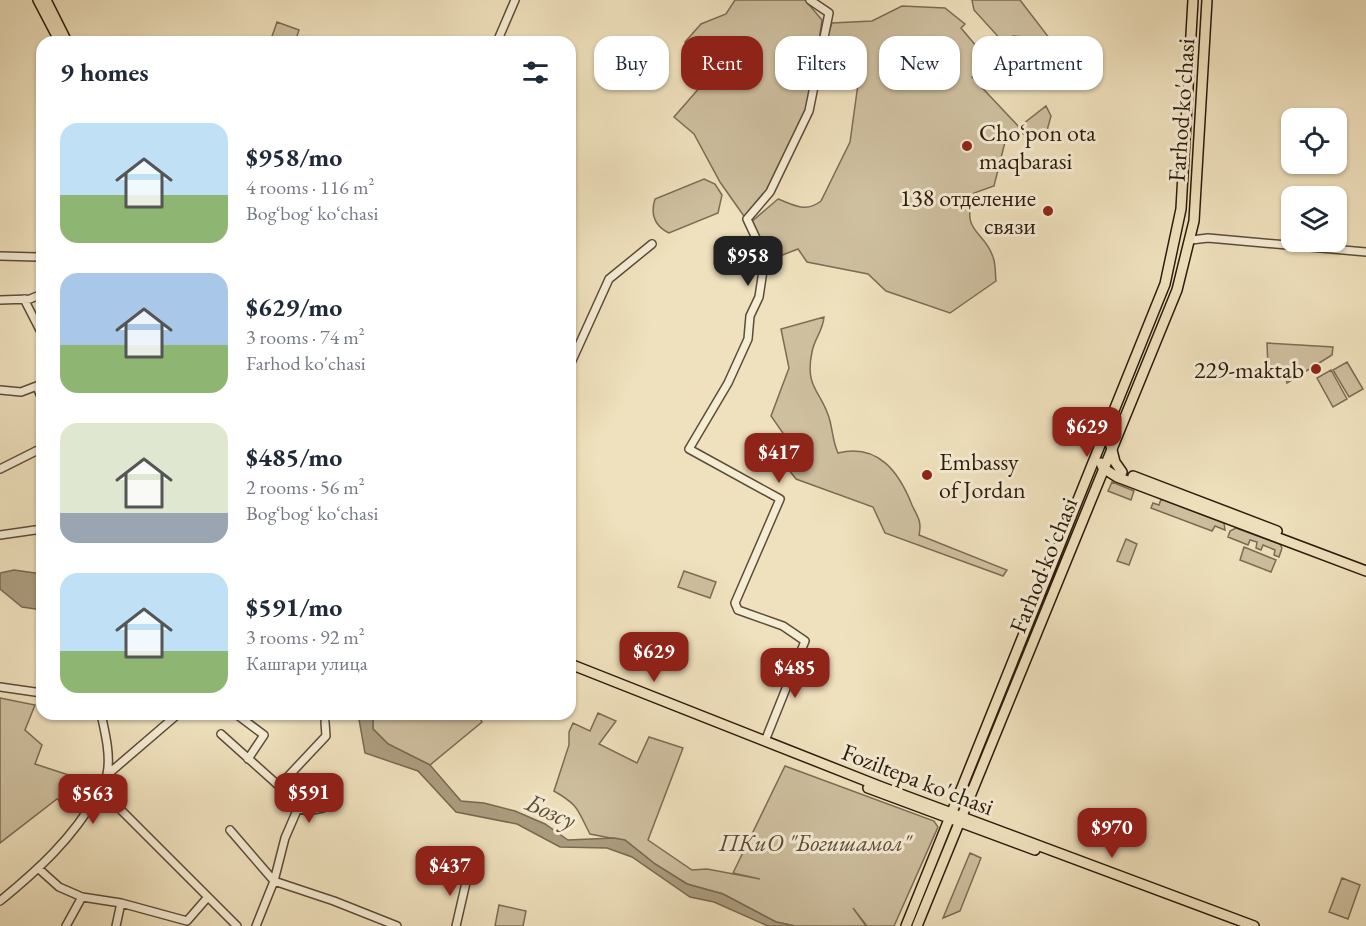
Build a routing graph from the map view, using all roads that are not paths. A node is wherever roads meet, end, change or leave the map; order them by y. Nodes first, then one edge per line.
1 (38, 0) edge
2 (46, 0) edge
3 (515, 0) edge
4 (810, 0) edge
5 (1192, 0) edge
6 (1207, 0) edge
7 (57, 36) edge
8 (65, 36) edge
9 (500, 36) edge
10 (1186, 119) junction
11 (1201, 120) junction
12 (1185, 142) junction
13 (1199, 143) junction
14 (1193, 228) junction
15 (1208, 238) junction
16 (1191, 240) junction
17 (652, 244) dead end
18 (1366, 252) edge
19 (0, 256) edge
20 (36, 256) edge
21 (36, 296) edge
22 (24, 299) junction
23 (0, 300) edge
24 (36, 322) edge
25 (576, 352) edge
26 (36, 387) edge
27 (0, 390) edge
28 (1100, 442) junction
29 (1112, 446) junction
30 (36, 451) edge
31 (1103, 468) junction
32 (0, 469) edge
33 (1120, 475) junction
34 (1086, 477) junction
35 (1094, 488) junction
36 (36, 530) edge
37 (0, 536) edge
38 (1366, 565) edge
39 (1366, 571) edge
40 (576, 666) edge
41 (576, 672) edge
42 (0, 687) edge
43 (36, 692) edge
44 (102, 720) edge
45 (170, 720) edge
46 (244, 720) edge
47 (325, 722) dead end
48 (221, 734) dead end
49 (765, 741) junction
50 (248, 759) junction
51 (107, 775) junction
52 (279, 786) junction
53 (100, 789) junction
54 (298, 808) junction
55 (323, 808) dead end
56 (950, 815) junction
57 (960, 819) junction
58 (230, 830) dead end
59 (39, 869) junction
60 (468, 874) dead end
61 (274, 881) junction
62 (81, 897) junction
63 (207, 898) junction
64 (0, 902) edge
65 (121, 903) junction
66 (916, 920) edge
67 (186, 923) edge
68 (66, 926) edge
69 (116, 926) edge
70 (237, 926) edge
71 (256, 926) edge
72 (397, 926) edge
73 (456, 926) edge
74 (906, 926) edge
75 (1241, 926) edge
76 (1254, 926) edge

1 - 7 main road
2 - 8 main road
3 - 9 street
4 - 49 street
5 - 10 main road, Farhod ko'chasi
6 - 11 main road, Farhod ko'chasi
10 - 11 main road
10 - 12 main road, Farhod ko'chasi
11 - 13 main road, Farhod ko'chasi
12 - 13 main road
12 - 28 main road, Farhod ko'chasi
13 - 14 main road, Farhod ko'chasi
14 - 15 street
14 - 16 main road, Farhod ko'chasi
15 - 16 street
15 - 18 street
16 - 29 main road, Farhod ko'chasi
17 - 25 street
19 - 20 street
21 - 22 street
22 - 23 street
22 - 24 street
26 - 27 street
28 - 31 main road
28 - 34 main road, Farhod ko'chasi
29 - 31 main road, Farhod ko'chasi
29 - 33 main road
30 - 32 street
31 - 33 main road
31 - 34 main road
31 - 35 main road, Farhod ko'chasi
33 - 35 main road
33 - 38 main road
33 - 39 main road
34 - 56 main road, Farhod ko'chasi
35 - 57 main road, Farhod ko'chasi
36 - 37 street
40 - 49 main road, Foziltepa ko'chasi
41 - 56 main road, Foziltepa ko'chasi
42 - 43 street
44 - 51 street
45 - 51 street
46 - 50 street
47 - 52 street
48 - 50 street
49 - 56 main road, Foziltepa ko'chasi
50 - 52 street
51 - 53 street
52 - 54 street
53 - 59 street
53 - 63 street
54 - 55 street
54 - 61 street
56 - 57 main road, Foziltepa ko'chasi
56 - 66 main road, Farhod ko'chasi
57 - 66 main road, Farhod ko'chasi
57 - 75 main road, Foziltepa ko'chasi
57 - 76 main road, Foziltepa ko'chasi
58 - 61 street
59 - 62 street
59 - 64 street
60 - 73 street
61 - 71 street
61 - 72 street
62 - 65 street
62 - 68 street
63 - 67 street
63 - 70 street
65 - 67 street
65 - 69 street
66 - 74 main road, Farhod ko'chasi

